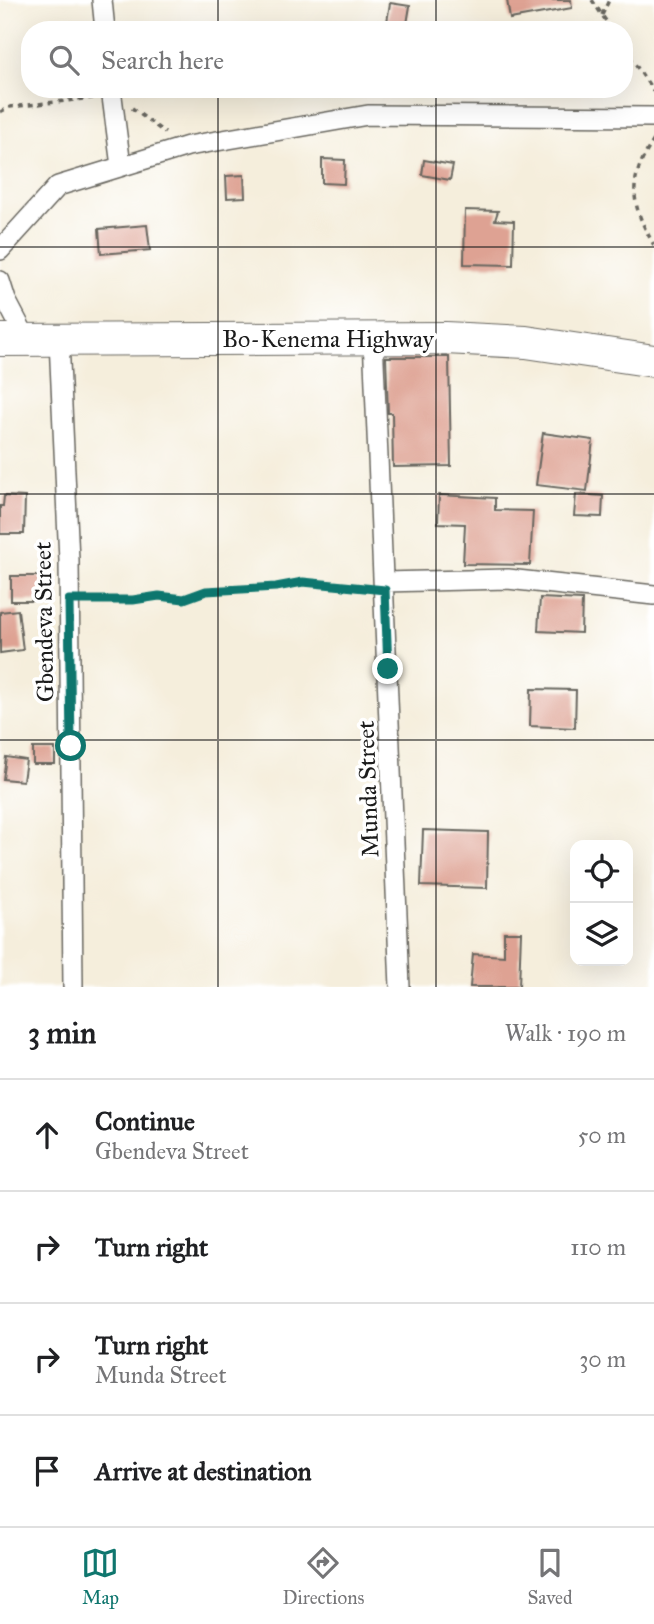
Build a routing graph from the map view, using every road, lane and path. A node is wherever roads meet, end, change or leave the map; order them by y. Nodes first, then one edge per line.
1 (102, 0) edge
2 (592, 0) edge
3 (609, 0) edge
4 (602, 15) junction
5 (104, 21) edge
6 (606, 21) edge
7 (633, 60) edge
8 (654, 92) edge
9 (112, 98) edge
10 (654, 117) edge
11 (654, 140) edge
12 (121, 166) junction
13 (654, 245) edge
14 (0, 250) edge
15 (0, 281) edge
16 (373, 337) junction
17 (13, 340) edge
18 (59, 340) junction
19 (654, 361) edge
20 (385, 586) junction
21 (654, 595) edge
22 (69, 600) junction
23 (72, 987) edge
24 (400, 987) edge

1 - 5 street
2 - 4 path
3 - 4 path
4 - 6 path
7 - 8 path
9 - 12 street
10 - 12 street
11 - 13 path
12 - 14 street
15 - 17 street
16 - 18 highway, Bo-Kenema Highway
16 - 19 highway, Bo-Kenema Highway
16 - 20 street, Munda Street
17 - 18 highway, Bo-Kenema Highway
18 - 22 street, Gbendeva Street
20 - 21 street
20 - 22 path
20 - 24 street, Munda Street
22 - 23 street, Gbendeva Street

